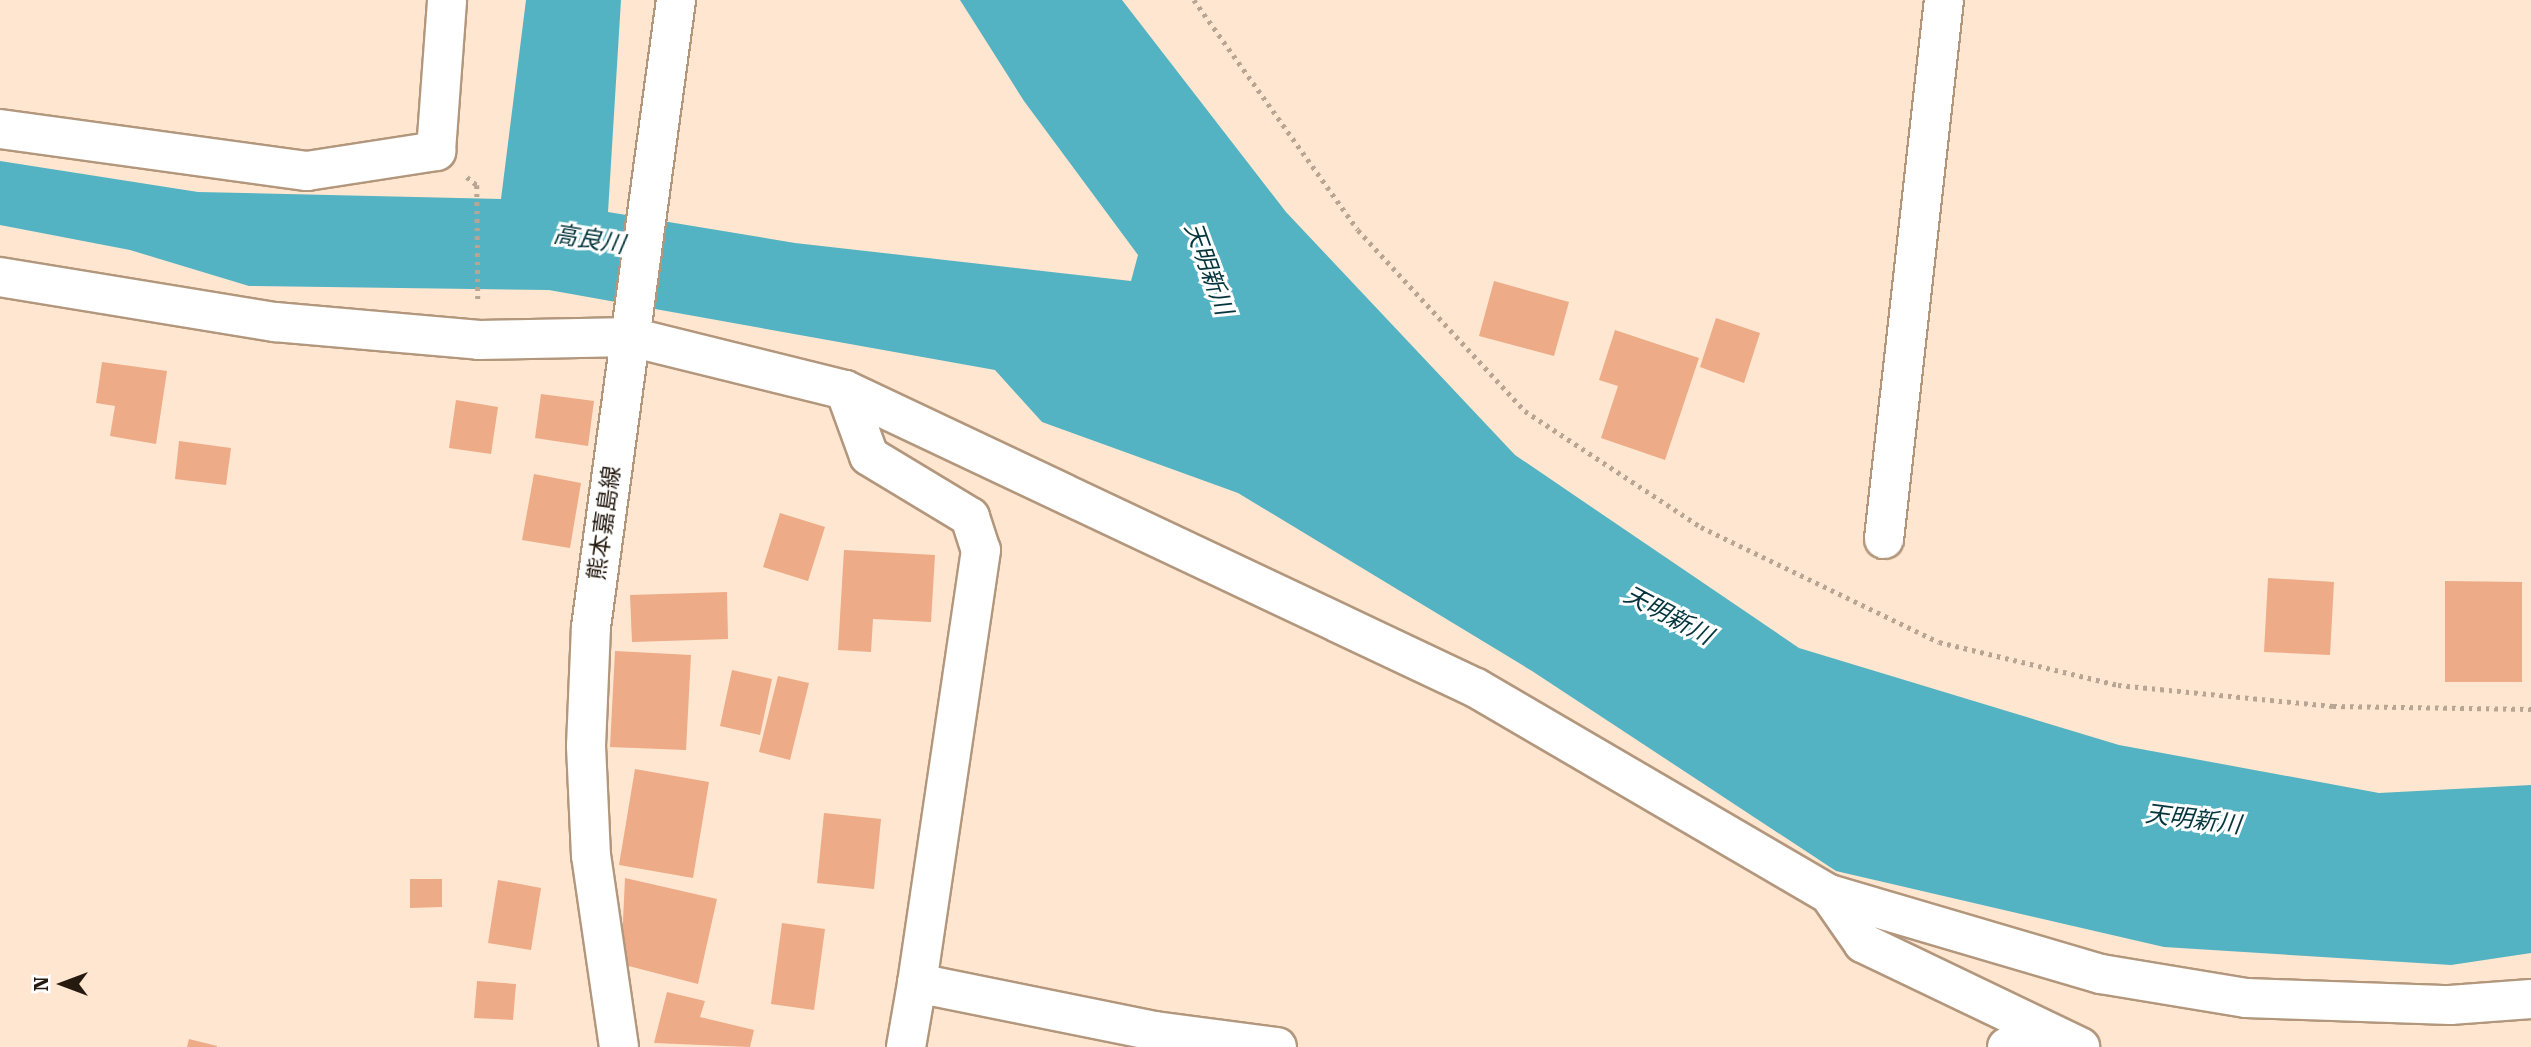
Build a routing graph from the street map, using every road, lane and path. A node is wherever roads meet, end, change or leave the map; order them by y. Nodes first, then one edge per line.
1 (447, 0) edge
2 (676, 0) edge
3 (1195, 0) edge
4 (1944, 0) edge
5 (0, 129) edge
6 (436, 150) junction
7 (0, 277) edge
8 (632, 332) junction
9 (479, 340) junction
10 (845, 390) junction
11 (1884, 539) dead end
12 (2531, 709) edge
13 (1829, 894) junction
14 (916, 983) junction
15 (2531, 999) edge
16 (2078, 1046) edge
17 (619, 1047) edge
18 (906, 1047) edge
19 (1277, 1047) edge
20 (2007, 1047) edge

1 - 6 street
2 - 8 street, 熊本嘉島線
3 - 12 path
4 - 11 street
5 - 6 street
6 - 9 path
7 - 9 street
8 - 9 street
8 - 10 street
8 - 17 street, 熊本嘉島線
10 - 13 street
10 - 14 street
13 - 15 street
13 - 16 street
14 - 18 street
14 - 19 street
16 - 20 street

